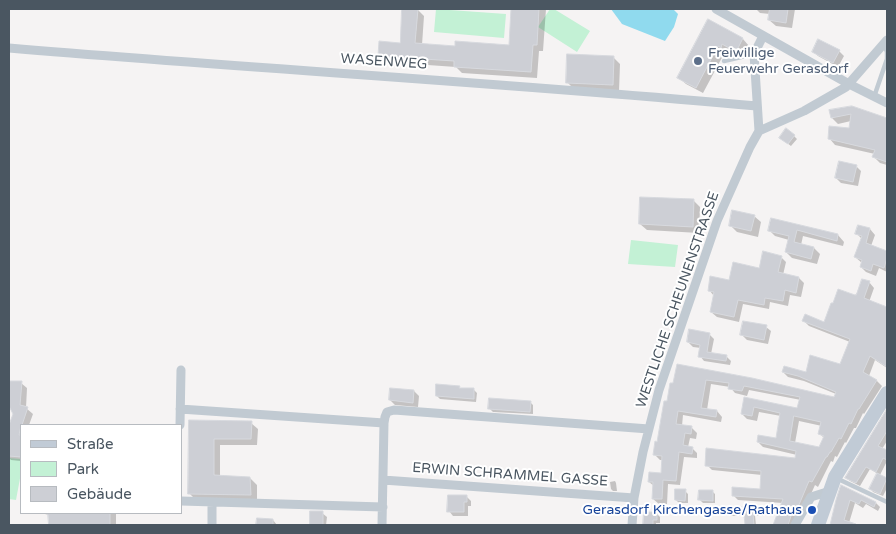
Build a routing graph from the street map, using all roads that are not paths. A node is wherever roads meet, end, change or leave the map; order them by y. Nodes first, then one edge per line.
1 (716, 9) edge
2 (763, 36) junction
3 (886, 42) edge
4 (9, 48) edge
5 (754, 54) junction
6 (887, 59) edge
7 (724, 61) dead end
8 (850, 84) junction
9 (874, 97) junction
10 (887, 103) edge
11 (756, 106) junction
12 (759, 131) junction
13 (181, 370) dead end
14 (887, 393) edge
15 (180, 409) junction
16 (384, 423) junction
17 (180, 424) edge
18 (649, 429) junction
19 (383, 480) junction
20 (833, 484) junction
21 (634, 498) junction
22 (182, 501) edge
23 (212, 502) junction
24 (887, 502) edge
25 (383, 507) junction
26 (212, 525) edge
27 (382, 525) edge
28 (632, 525) edge
29 (795, 525) edge
30 (818, 525) edge

1 - 2 street
2 - 5 street
2 - 8 street
3 - 6 lane
3 - 8 street
4 - 11 street, WASENWEG
5 - 7 lane
5 - 11 street
6 - 9 lane
8 - 9 street
8 - 12 street
9 - 10 street
11 - 12 street
12 - 18 street, WESTLICHE SCHEUNENSTRASSE
13 - 15 street
14 - 20 main road
15 - 16 street
15 - 17 street
16 - 18 street
16 - 19 street
18 - 21 street, WESTLICHE SCHEUNENSTRASSE
19 - 21 street, ERWIN SCHRAMMEL GASSE
19 - 25 street
20 - 24 lane
20 - 29 street
20 - 30 main road
21 - 28 street, WESTLICHE SCHEUNENSTRASSE
22 - 23 street
23 - 25 street
23 - 26 street
25 - 27 street

